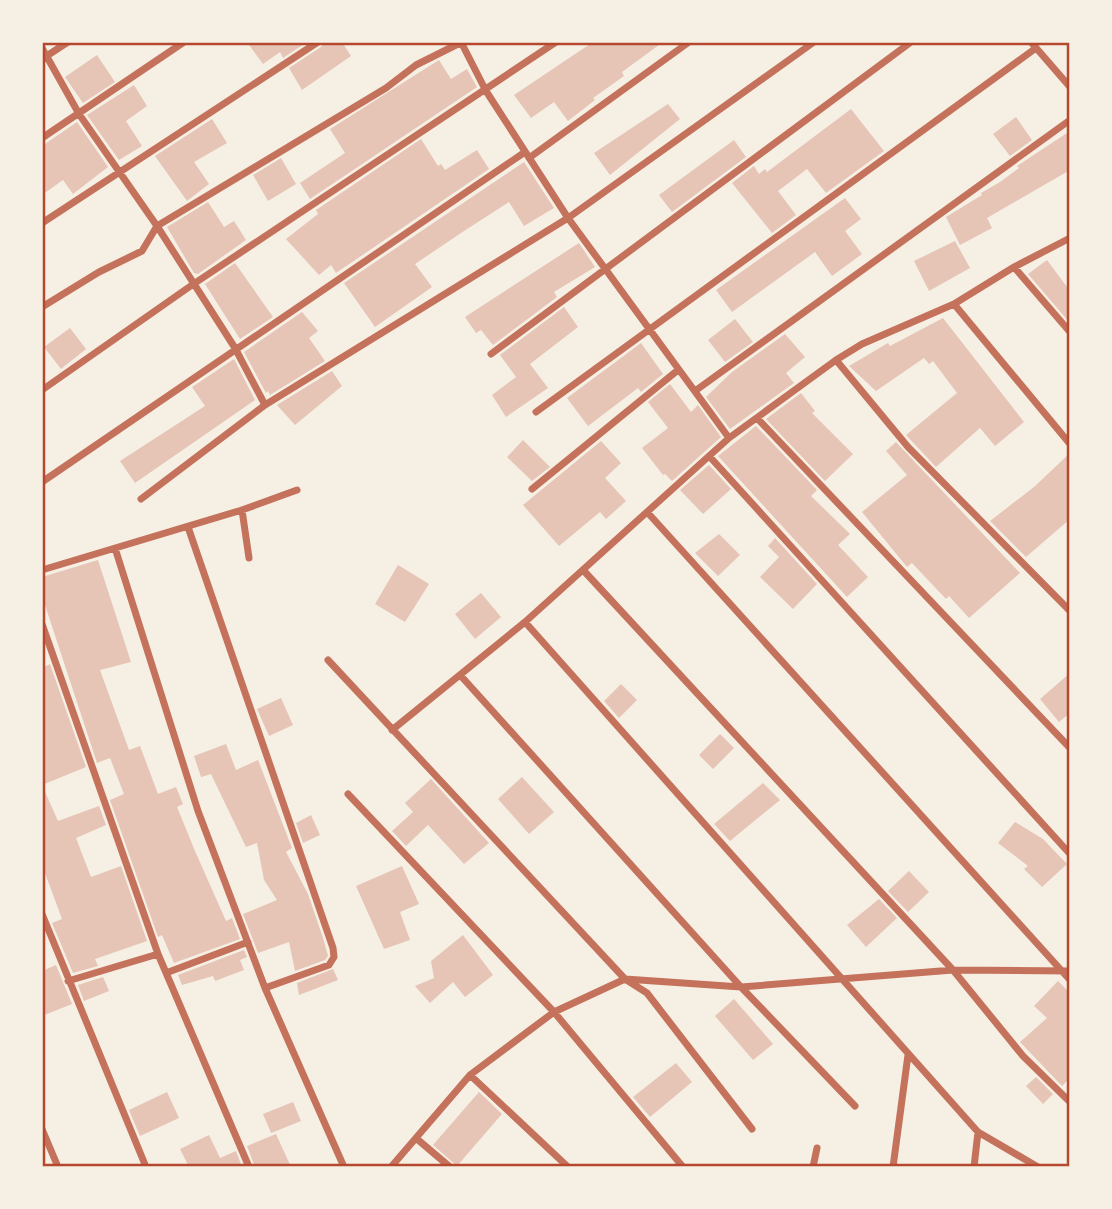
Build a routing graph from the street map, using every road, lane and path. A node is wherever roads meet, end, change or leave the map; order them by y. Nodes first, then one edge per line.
1 (68, 42) edge
2 (184, 42) edge
3 (318, 42) edge
4 (461, 42) edge
5 (556, 42) edge
6 (690, 42) edge
7 (814, 42) edge
8 (911, 42) edge
9 (1033, 45) edge
10 (42, 48) edge
11 (45, 57) edge
12 (1070, 87) edge
13 (486, 91) junction
14 (79, 114) junction
15 (1070, 120) edge
16 (42, 138) edge
17 (527, 155) junction
18 (120, 171) junction
19 (568, 218) junction
20 (42, 223) edge
21 (157, 226) junction
22 (1070, 238) edge
23 (1014, 267) junction
24 (606, 270) junction
25 (192, 285) junction
26 (954, 304) junction
27 (42, 307) edge
28 (648, 331) junction
29 (1070, 332) edge
30 (234, 348) junction
31 (491, 354) dead end
32 (836, 360) junction
33 (678, 370) junction
34 (42, 390) edge
35 (695, 391) junction
36 (265, 405) junction
37 (536, 412) dead end
38 (758, 419) junction
39 (729, 438) junction
40 (1070, 444) edge
41 (710, 457) junction
42 (42, 482) edge
43 (532, 489) dead end
44 (297, 490) dead end
45 (141, 499) dead end
46 (242, 510) junction
47 (649, 513) junction
48 (188, 527) junction
49 (115, 548) junction
50 (249, 558) dead end
51 (42, 570) edge
52 (584, 571) junction
53 (1070, 611) edge
54 (525, 622) junction
55 (42, 624) edge
56 (328, 660) dead end
57 (461, 676) junction
58 (392, 730) junction
59 (1070, 748) edge
60 (348, 794) dead end
61 (1070, 854) edge
62 (42, 914) edge
63 (45, 931) edge
64 (248, 942) junction
65 (158, 954) junction
66 (953, 970) junction
67 (1066, 971) edge
68 (166, 973) junction
69 (625, 979) junction
70 (842, 980) junction
71 (1070, 980) edge
72 (68, 981) junction
73 (741, 987) junction
74 (265, 988) junction
75 (554, 1012) junction
76 (908, 1055) junction
77 (470, 1074) junction
78 (1070, 1102) edge
79 (855, 1106) dead end
80 (42, 1129) edge
81 (752, 1129) dead end
82 (978, 1132) junction
83 (417, 1139) junction
84 (817, 1147) dead end
85 (58, 1167) edge
86 (146, 1167) edge
87 (249, 1167) edge
88 (344, 1167) edge
89 (391, 1167) edge
90 (450, 1167) edge
91 (568, 1167) edge
92 (683, 1167) edge
93 (813, 1167) edge
94 (893, 1167) edge
95 (974, 1167) edge
96 (1038, 1167) edge

1 - 11 street
2 - 14 street
3 - 18 street
4 - 13 street
4 - 21 street
5 - 13 street
6 - 17 street
7 - 19 street
8 - 24 street
9 - 12 street
9 - 28 street
10 - 11 street
11 - 14 street
13 - 17 street
13 - 25 street
14 - 16 street
14 - 18 street
15 - 35 street
17 - 19 street
17 - 30 street
18 - 20 street
18 - 21 street
19 - 24 street
19 - 36 street
21 - 25 street
21 - 27 street
22 - 23 street
23 - 26 street
23 - 29 street
24 - 28 street
24 - 31 street
25 - 30 street
25 - 34 street
26 - 32 street
26 - 40 street
28 - 33 street
28 - 37 street
30 - 36 street
30 - 42 street
32 - 38 street
32 - 53 street
33 - 35 street
33 - 43 street
35 - 39 street
36 - 45 street
38 - 39 street
38 - 59 street
39 - 41 street
41 - 47 street
41 - 61 street
44 - 46 street
46 - 48 street
46 - 50 street
47 - 52 street
47 - 67 street
48 - 49 street
48 - 74 street
49 - 51 street
49 - 64 street
52 - 54 street
52 - 66 street
54 - 57 street
54 - 70 street
55 - 65 street
56 - 58 street
57 - 58 street
57 - 73 street
58 - 69 street
60 - 75 street
62 - 63 street
63 - 72 street
64 - 68 street
64 - 74 street
65 - 68 street
65 - 72 street
66 - 67 street
66 - 70 street
66 - 78 street
67 - 71 street
68 - 87 street
69 - 73 street
69 - 75 street
69 - 81 street
70 - 73 street
70 - 76 street
72 - 86 street
73 - 79 street
74 - 88 street
75 - 77 street
75 - 92 street
76 - 82 street
76 - 94 street
77 - 83 street
77 - 91 street
80 - 85 street
82 - 95 street
82 - 96 street
83 - 89 street
83 - 90 street
84 - 93 street

